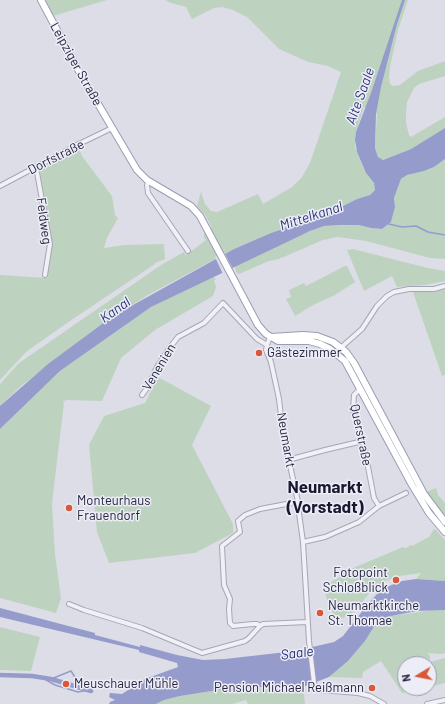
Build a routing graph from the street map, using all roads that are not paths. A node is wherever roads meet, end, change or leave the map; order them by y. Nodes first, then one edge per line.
1 (41, 0) edge
2 (112, 128) junction
3 (36, 167) junction
4 (149, 181) junction
5 (0, 186) edge
6 (188, 252) dead end
7 (45, 275) dead end
8 (445, 286) edge
9 (270, 337) junction
10 (267, 345) junction
11 (338, 350) junction
12 (360, 389) junction
13 (142, 395) dead end
14 (363, 441) junction
15 (288, 460) junction
16 (406, 493) dead end
17 (298, 502) junction
18 (379, 506) junction
19 (445, 522) edge
20 (445, 532) edge
21 (303, 542) junction
22 (69, 604) dead end
23 (307, 622) junction
24 (260, 626) junction
25 (445, 700) edge
26 (384, 704) edge
27 (427, 704) edge

1 - 2 main road, Leipziger Straße
2 - 3 street, Dorfstraße
2 - 4 main road, Leipziger Straße
3 - 5 street, Dorfstraße
3 - 7 street, Feldweg
4 - 6 street
4 - 9 main road, Leipziger Straße
8 - 11 street
9 - 10 street
9 - 11 main road
10 - 13 street, Venenien
10 - 15 street, Neumarkt
11 - 12 main road
11 - 19 main road
12 - 14 street, Querstraße
12 - 20 main road
14 - 15 street
14 - 18 street, Querstraße
15 - 17 street, Neumarkt
16 - 18 street
17 - 21 street, Neumarkt
17 - 24 street
18 - 21 street
21 - 23 street, Neumarkt
22 - 24 street
23 - 24 street
23 - 26 street, Neumarkt
25 - 27 street

